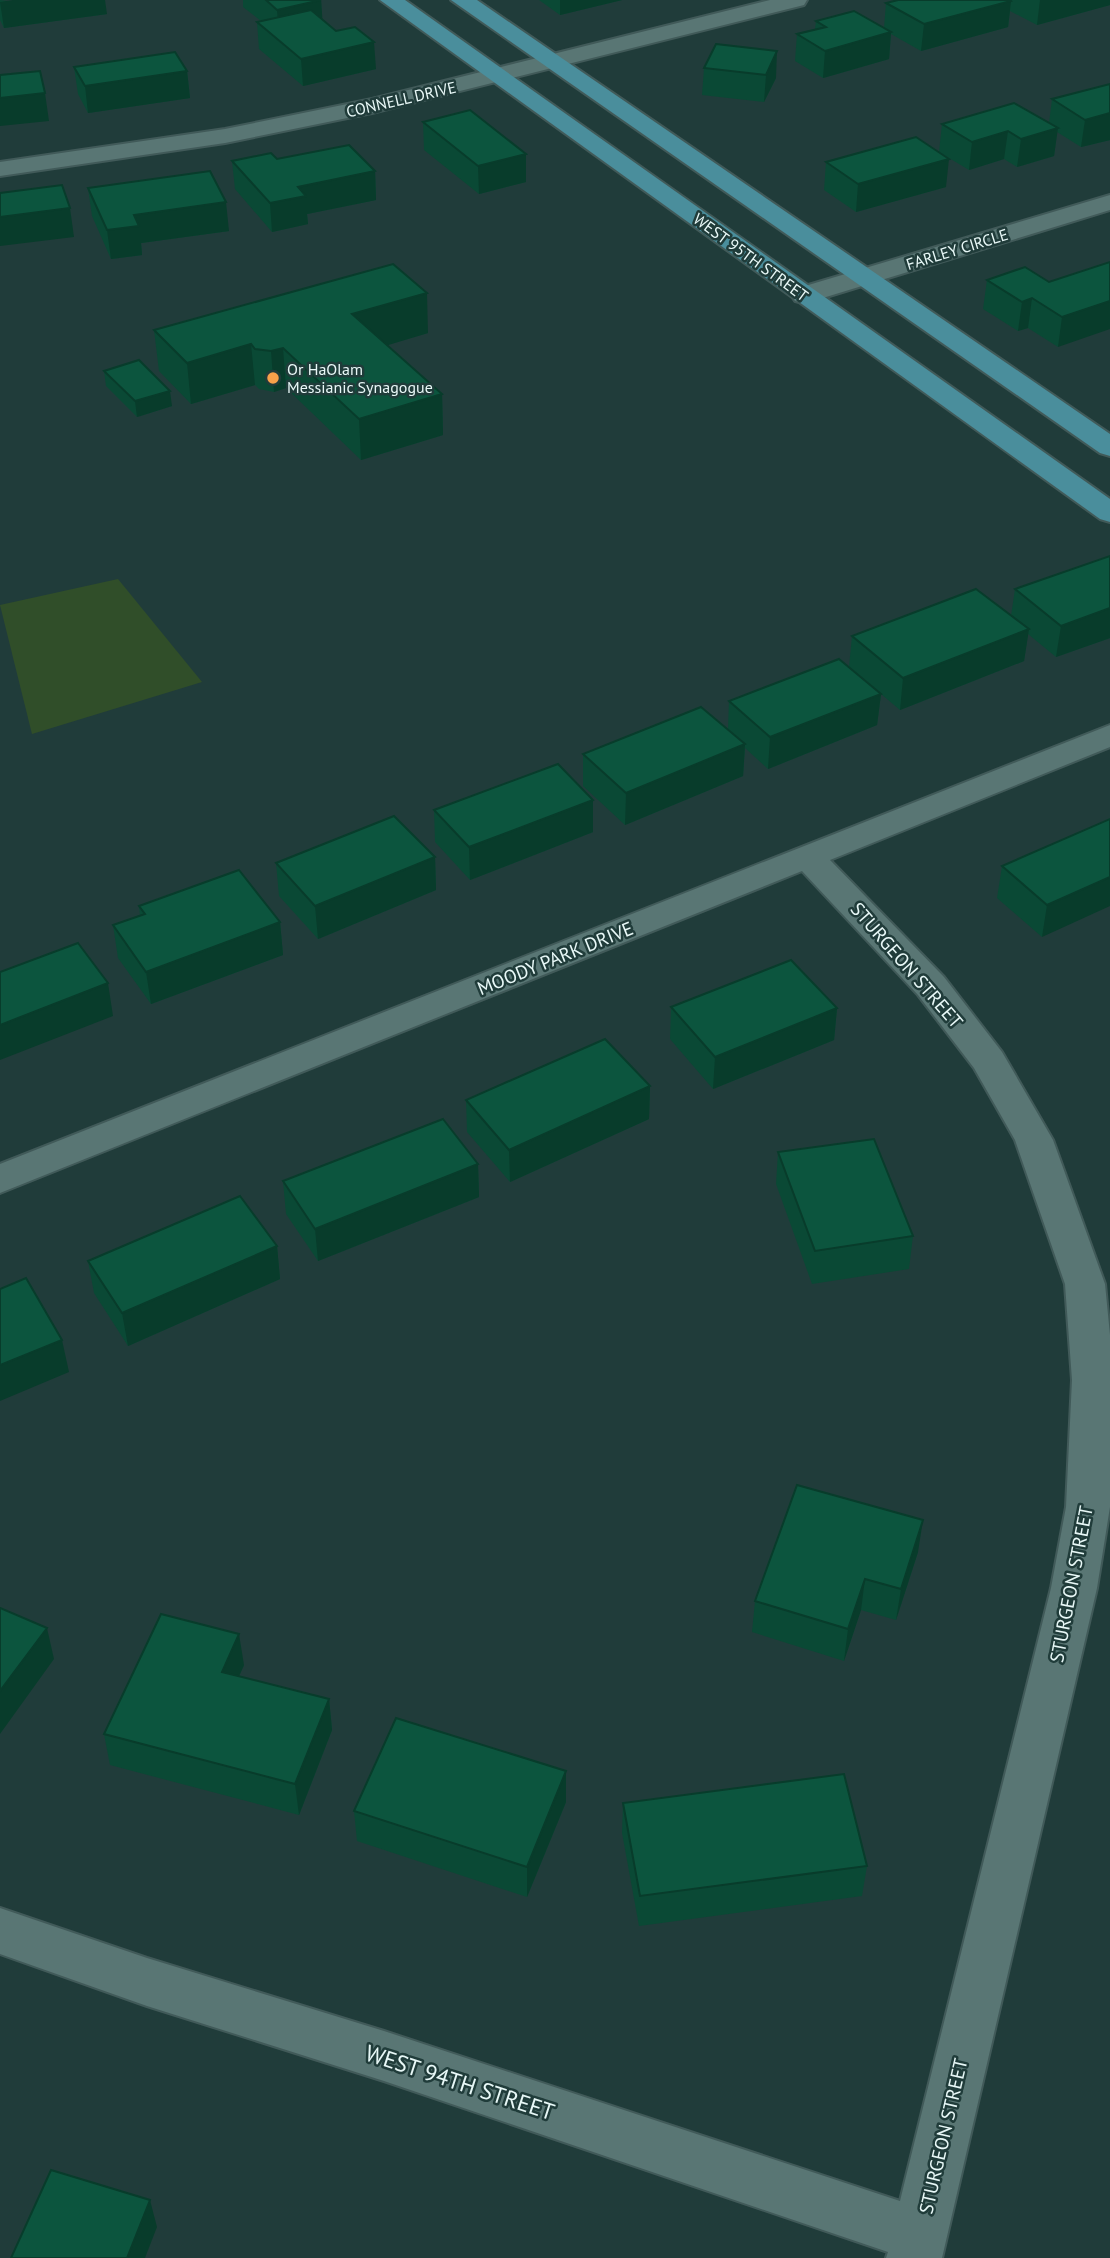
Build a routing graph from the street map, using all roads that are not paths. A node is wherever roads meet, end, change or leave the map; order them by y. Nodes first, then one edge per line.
1 (391, 0) edge
2 (461, 0) edge
3 (796, 0) edge
4 (552, 62) junction
5 (498, 76) junction
6 (0, 169) edge
7 (1110, 202) edge
8 (863, 277) junction
9 (804, 295) junction
10 (1110, 447) edge
11 (1110, 513) edge
12 (1110, 735) edge
13 (808, 857) junction
14 (0, 1179) edge
15 (0, 1931) edge
16 (917, 2246) edge

1 - 5 main road, WEST 95TH STREET
2 - 4 main road
3 - 4 street, CONNELL DRIVE
4 - 5 street, CONNELL DRIVE
4 - 8 main road
5 - 6 street, CONNELL DRIVE
5 - 9 main road, WEST 95TH STREET
7 - 8 street, FARLEY CIRCLE
8 - 9 street, FARLEY CIRCLE
8 - 10 main road
9 - 11 main road, WEST 95TH STREET
12 - 13 street, MOODY PARK DRIVE
13 - 14 street, MOODY PARK DRIVE
13 - 16 street, STURGEON STREET
15 - 16 street, WEST 94TH STREET

